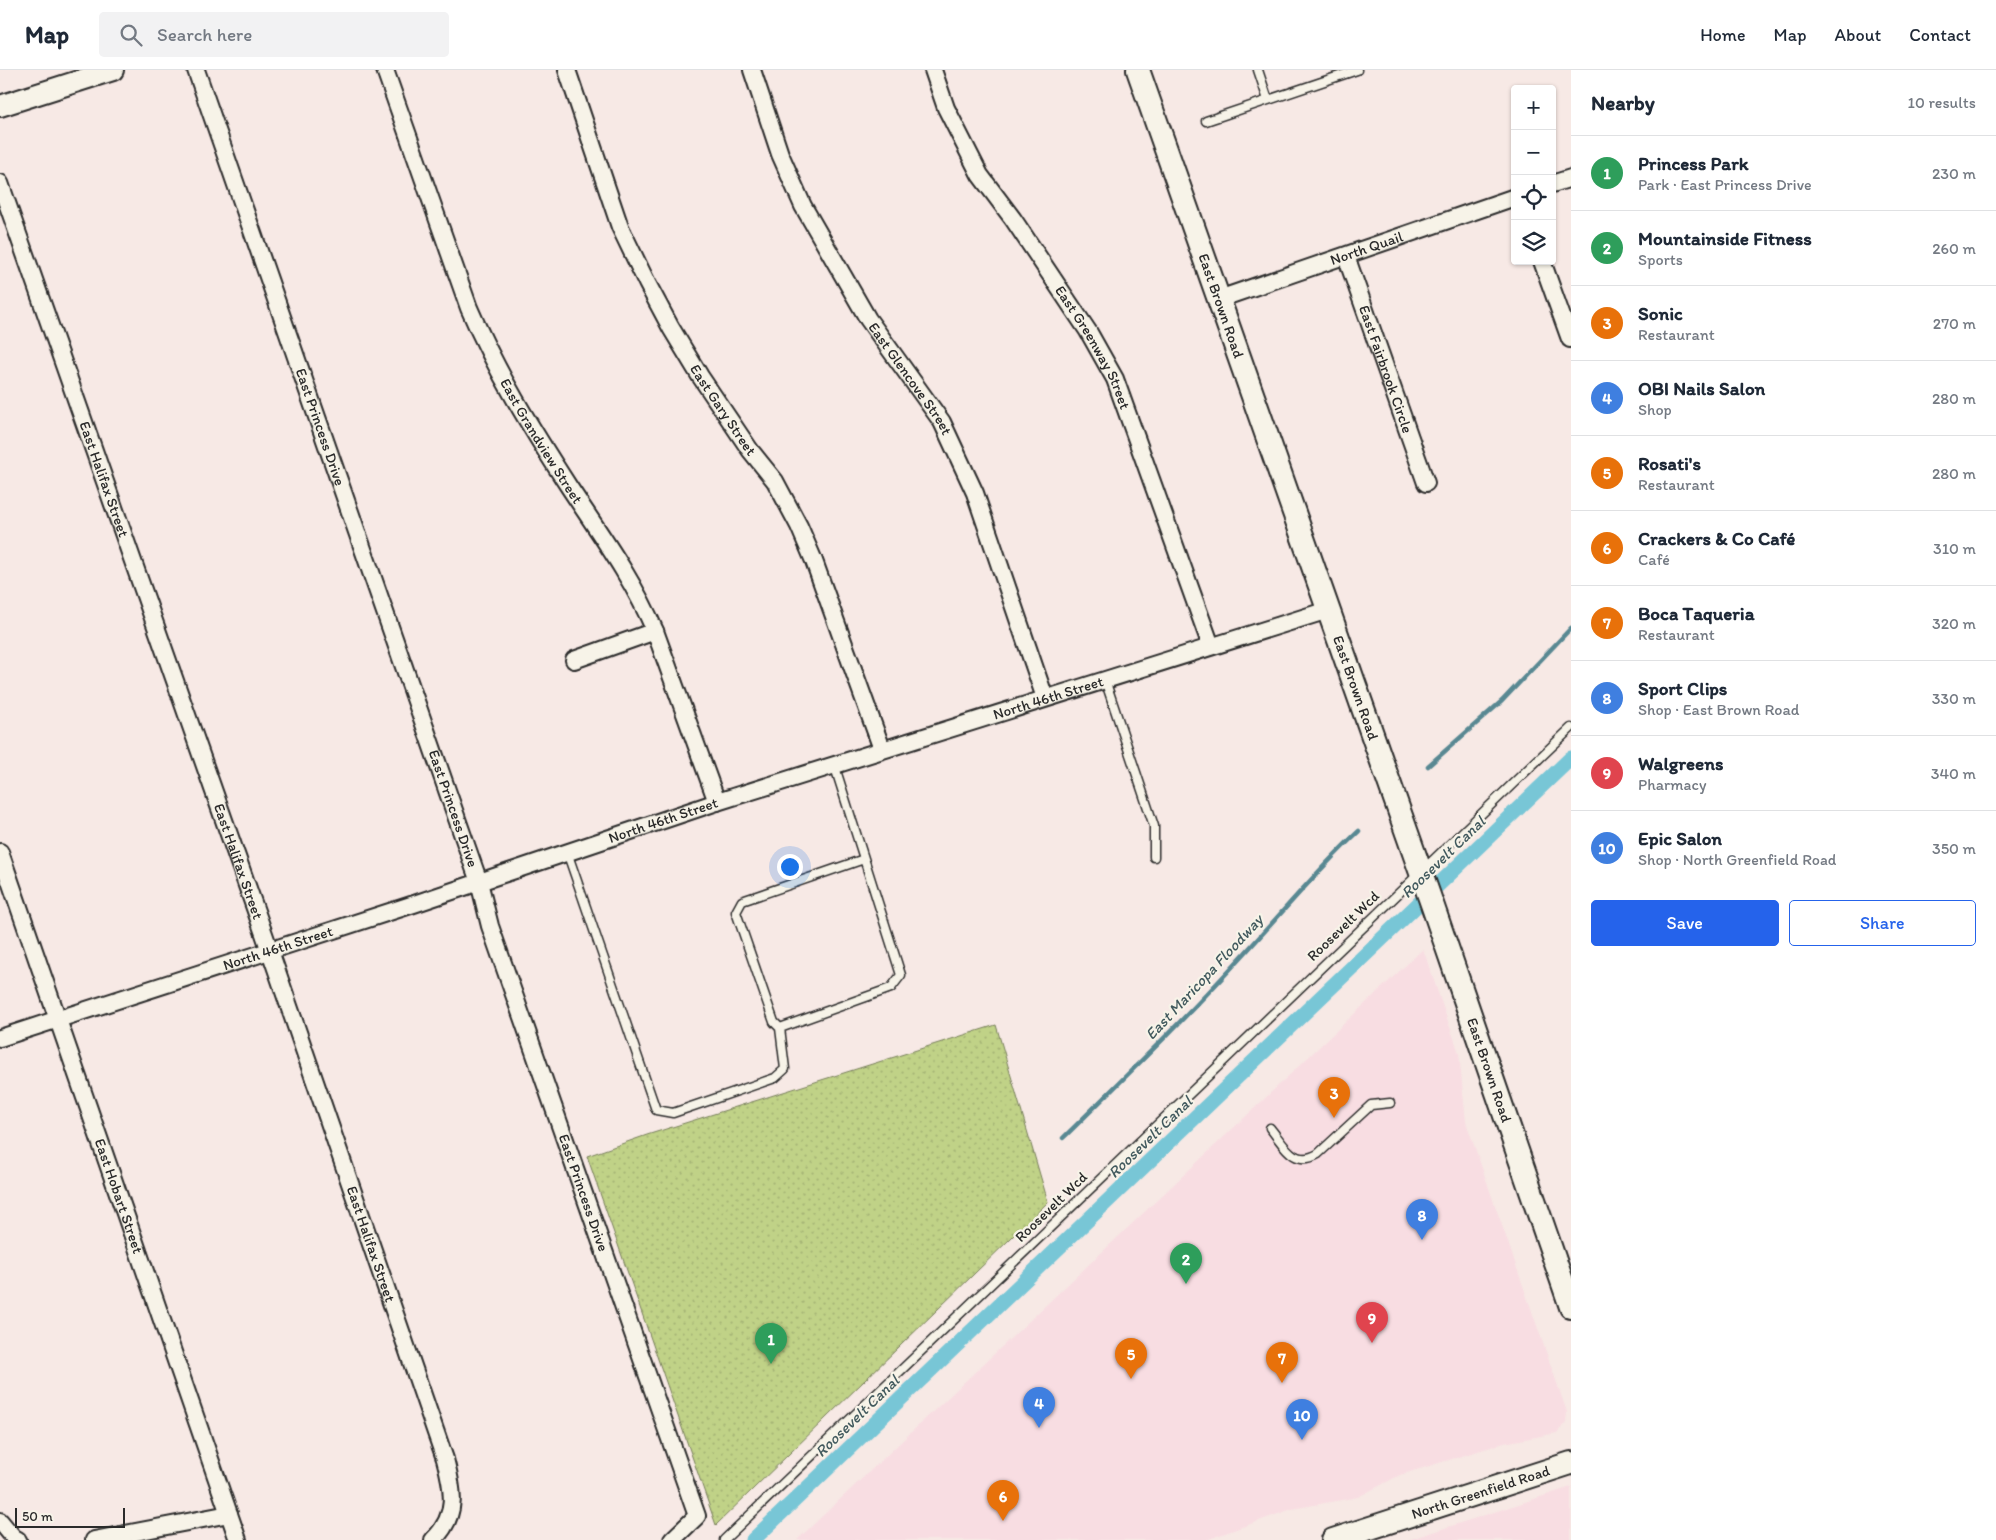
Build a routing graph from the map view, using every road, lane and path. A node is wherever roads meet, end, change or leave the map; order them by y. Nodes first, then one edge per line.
1 (112, 70) edge
2 (196, 70) edge
3 (385, 70) edge
4 (567, 70) edge
5 (752, 70) edge
6 (933, 70) edge
7 (1138, 70) edge
8 (1258, 70) edge
9 (1358, 70) edge
10 (1268, 100) junction
11 (0, 106) edge
12 (1206, 121) dead end
13 (1571, 178) edge
14 (0, 183) edge
15 (1556, 183) edge
16 (1511, 198) edge
17 (1346, 256) junction
18 (1543, 265) edge
19 (1219, 299) junction
20 (1570, 339) edge
21 (1426, 483) dead end
22 (1328, 610) junction
23 (656, 631) junction
24 (1211, 646) junction
25 (574, 660) dead end
26 (1105, 680) junction
27 (1044, 698) junction
28 (1571, 728) edge
29 (882, 749) junction
30 (834, 764) junction
31 (717, 802) junction
32 (0, 852) edge
33 (567, 852) junction
34 (1154, 857) dead end
35 (864, 859) junction
36 (479, 882) junction
37 (1426, 887) junction
38 (270, 951) junction
39 (58, 1020) junction
40 (780, 1028) junction
41 (0, 1038) edge
42 (1390, 1103) dead end
43 (1270, 1128) dead end
44 (1571, 1307) edge
45 (1571, 1463) edge
46 (229, 1514) junction
47 (0, 1521) edge
48 (18, 1540) edge
49 (94, 1540) edge
50 (238, 1540) edge
51 (434, 1540) edge
52 (672, 1540) edge
53 (724, 1540) edge
54 (1333, 1540) edge

1 - 11 street
2 - 36 street, East Princess Drive
3 - 23 street, East Grandview Street
4 - 29 street, East Gary Street
5 - 27 street, East Glencove Street
6 - 24 street, East Greenway Street
7 - 19 main road, East Brown Road
8 - 10 lane
9 - 10 lane
10 - 12 lane
13 - 15 street
14 - 38 street, East Halifax Street
16 - 17 street, North Quail
17 - 19 street, North Quail
17 - 21 street, East Fairbrook Circle
18 - 20 street
19 - 22 main road, East Brown Road
22 - 24 street, North 46th Street
22 - 37 main road, East Brown Road
23 - 25 street
23 - 31 street, East Grandview Street
24 - 26 street, North 46th Street
26 - 27 street, North 46th Street
26 - 34 lane
27 - 29 street, North 46th Street
28 - 37 lane, Roosevelt Wcd
29 - 30 street, North 46th Street
30 - 31 street, North 46th Street
30 - 35 lane
31 - 33 street, North 46th Street
32 - 39 street, East Hobart Street
33 - 36 street, North 46th Street
33 - 40 lane
35 - 40 lane
35 - 40 lane
36 - 38 street, North 46th Street
36 - 52 street, East Princess Drive
37 - 44 main road, East Brown Road
37 - 53 lane, Roosevelt Wcd
38 - 39 street, North 46th Street
38 - 51 street, East Halifax Street
39 - 41 street, North 46th Street
39 - 46 street, East Hobart Street
42 - 43 lane
45 - 54 main road, North Greenfield Road
46 - 49 street
46 - 50 street, East Hobart Street
47 - 48 street

